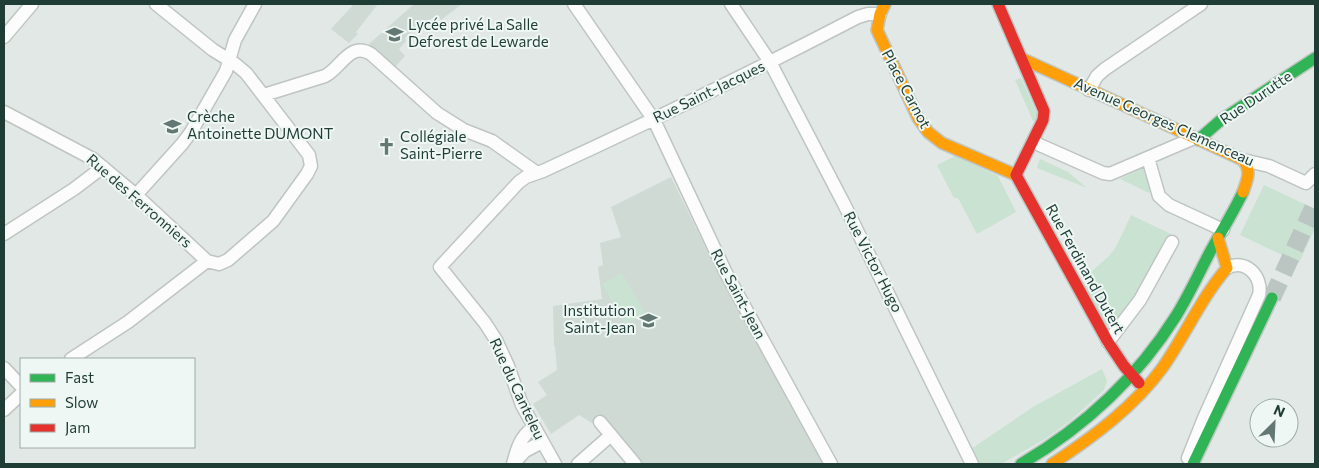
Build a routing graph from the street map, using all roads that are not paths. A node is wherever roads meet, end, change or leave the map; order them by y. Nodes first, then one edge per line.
1 (32, 4) edge
2 (156, 4) edge
3 (255, 4) edge
4 (574, 4) edge
5 (731, 4) edge
6 (998, 4) edge
7 (1201, 4) edge
8 (882, 9) edge
9 (4, 37) edge
10 (1315, 58) edge
11 (1023, 59) junction
12 (230, 60) junction
13 (770, 62) junction
14 (1089, 90) junction
15 (264, 95) junction
16 (4, 112) edge
17 (654, 120) junction
18 (1196, 139) junction
19 (1033, 142) junction
20 (1148, 158) junction
21 (1243, 160) junction
22 (103, 167) junction
23 (538, 173) junction
24 (1016, 175) junction
25 (1310, 178) edge
26 (136, 195) junction
27 (4, 234) edge
28 (1221, 234) junction
29 (1172, 242) dead end
30 (213, 262) junction
31 (440, 268) joint
32 (1227, 268) junction
33 (1272, 298) tunnel mouth
34 (1108, 342) junction
35 (73, 358) edge
36 (4, 368) edge
37 (1131, 376) junction
38 (20, 385) edge
39 (1145, 389) junction
40 (20, 395) edge
41 (4, 410) edge
42 (600, 422) dead end
43 (533, 428) junction
44 (1209, 433) junction
45 (611, 435) junction
46 (542, 442) junction
47 (513, 464) edge
48 (555, 464) edge
49 (578, 464) edge
50 (635, 464) edge
51 (831, 464) edge
52 (972, 464) edge
53 (1021, 464) edge
54 (1052, 464) edge
55 (1186, 464) edge
56 (1193, 464) edge
57 (1200, 464) edge

1 - 9 street
2 - 12 street
3 - 12 street
4 - 17 street, Rue Saint-Jean
5 - 13 street, Rue Victor Hugo
6 - 11 street
7 - 14 street
8 - 13 street, Rue Saint-Jacques
8 - 24 street, Place Carnot
10 - 18 street, Rue Durutte
11 - 14 street, Avenue Georges Clemenceau
11 - 19 street
12 - 15 street
12 - 26 street
13 - 17 street, Rue Saint-Jacques
13 - 52 street, Rue Victor Hugo
14 - 18 street, Avenue Georges Clemenceau
15 - 23 street
15 - 30 street
16 - 22 street, Rue des Ferronniers
17 - 23 street, Rue Saint-Jacques
17 - 51 street, Rue Saint-Jean
18 - 20 street, Rue Durutte
18 - 21 street, Avenue Georges Clemenceau
19 - 20 street, Rue Durutte
19 - 24 street
20 - 28 street
21 - 25 street, Avenue Georges Clemenceau
21 - 28 street
22 - 26 street, Rue des Ferronniers
22 - 27 street
23 - 31 street, Rue Saint-Jacques
24 - 34 street, Rue Ferdinand Dutert
26 - 30 street, Rue des Ferronniers
28 - 32 street
28 - 37 street
29 - 34 street
30 - 35 street
31 - 43 street, Rue du Canteleu
32 - 39 street
32 - 55 street
33 - 44 street
34 - 37 street, Rue Ferdinand Dutert
36 - 38 street
37 - 39 street, Rue Ferdinand Dutert
37 - 53 street
39 - 54 street
40 - 41 street
42 - 45 street
43 - 46 street, Rue du Canteleu
43 - 47 street
44 - 56 street
44 - 57 street
45 - 49 street
45 - 50 street
46 - 47 street
46 - 48 street, Rue du Canteleu

